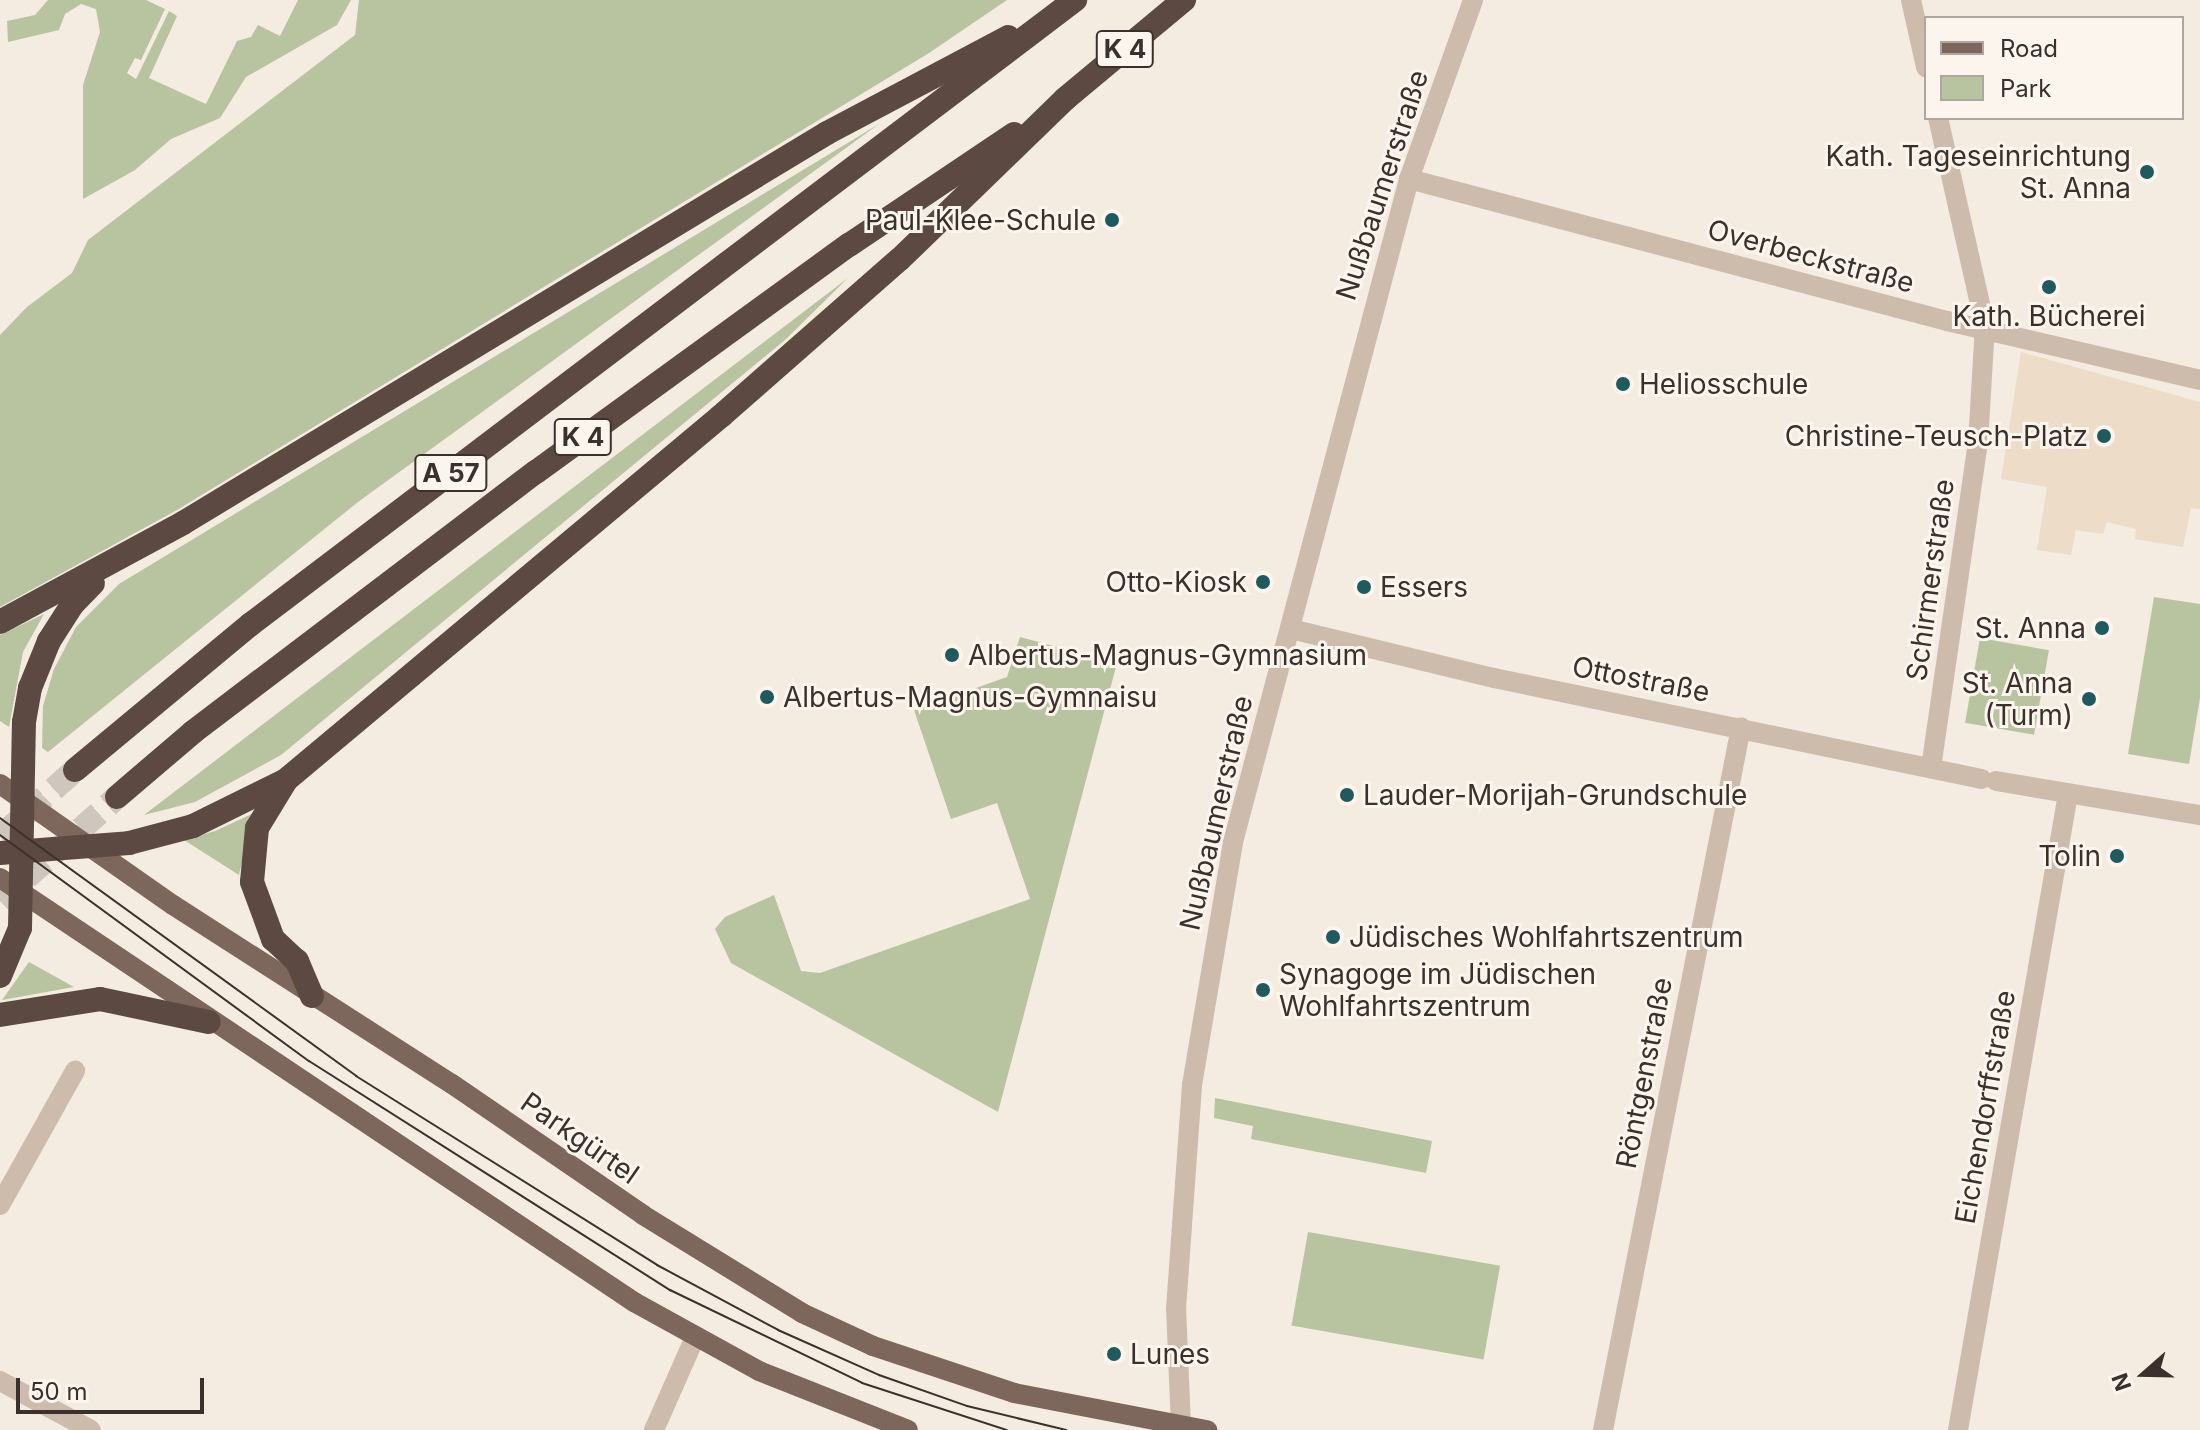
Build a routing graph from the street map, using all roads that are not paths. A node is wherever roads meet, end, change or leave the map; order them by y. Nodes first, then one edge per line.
1 (1184, 0) edge
2 (1473, 0) edge
3 (1911, 0) edge
4 (1068, 6) edge
5 (1924, 58) edge
6 (1065, 99) junction
7 (1938, 120) edge
8 (1409, 179) junction
9 (834, 184) joint
10 (1985, 326) junction
11 (2200, 380) edge
12 (118, 559) junction
13 (0, 622) edge
14 (1291, 629) junction
15 (1741, 727) junction
16 (1931, 768) junction
17 (75, 770) tunnel mouth
18 (286, 780) junction
19 (0, 784) edge
20 (2068, 794) junction
21 (117, 797) tunnel mouth
22 (25, 801) junction
23 (2200, 815) edge
24 (93, 849) junction
25 (12, 853) edge
26 (0, 878) edge
27 (23, 895) junction
28 (0, 976) edge
29 (312, 996) junction
30 (0, 1015) edge
31 (209, 1022) junction
32 (75, 1071) dead end
33 (0, 1205) edge
34 (695, 1337) junction
35 (0, 1381) edge
36 (1181, 1426) junction
37 (91, 1430) edge
38 (654, 1430) edge
39 (908, 1430) edge
40 (1207, 1430) edge
41 (1603, 1430) edge
42 (1958, 1430) edge

1 - 6 highway, K 4
2 - 8 street, Nußbaumerstraße
3 - 5 street
4 - 9 highway, K 4
4 - 12 highway
6 - 18 highway
6 - 21 highway, K 4
7 - 10 street, Schirmerstraße
8 - 10 street, Overbeckstraße
8 - 14 street, Nußbaumerstraße
9 - 17 highway, A 57
10 - 11 street, Overbeckstraße
10 - 16 street, Schirmerstraße
12 - 13 highway
12 - 22 highway
14 - 15 street, Ottostraße
14 - 36 street, Nußbaumerstraße
15 - 16 street, Ottostraße
15 - 41 street, Röntgenstraße
16 - 20 street, Ottostraße
18 - 24 highway
18 - 29 highway
19 - 22 main road, Parkgürtel
20 - 23 street, Ottostraße
20 - 42 street, Eichendorffstraße
22 - 24 main road, Parkgürtel
22 - 25 highway
24 - 25 highway
24 - 29 main road, Parkgürtel
25 - 27 highway
26 - 27 main road
27 - 28 highway
27 - 31 main road
29 - 36 main road, Parkgürtel
30 - 31 highway
31 - 34 main road
32 - 33 street
34 - 38 street
34 - 39 main road
35 - 37 street
36 - 40 main road, Parkgürtel

